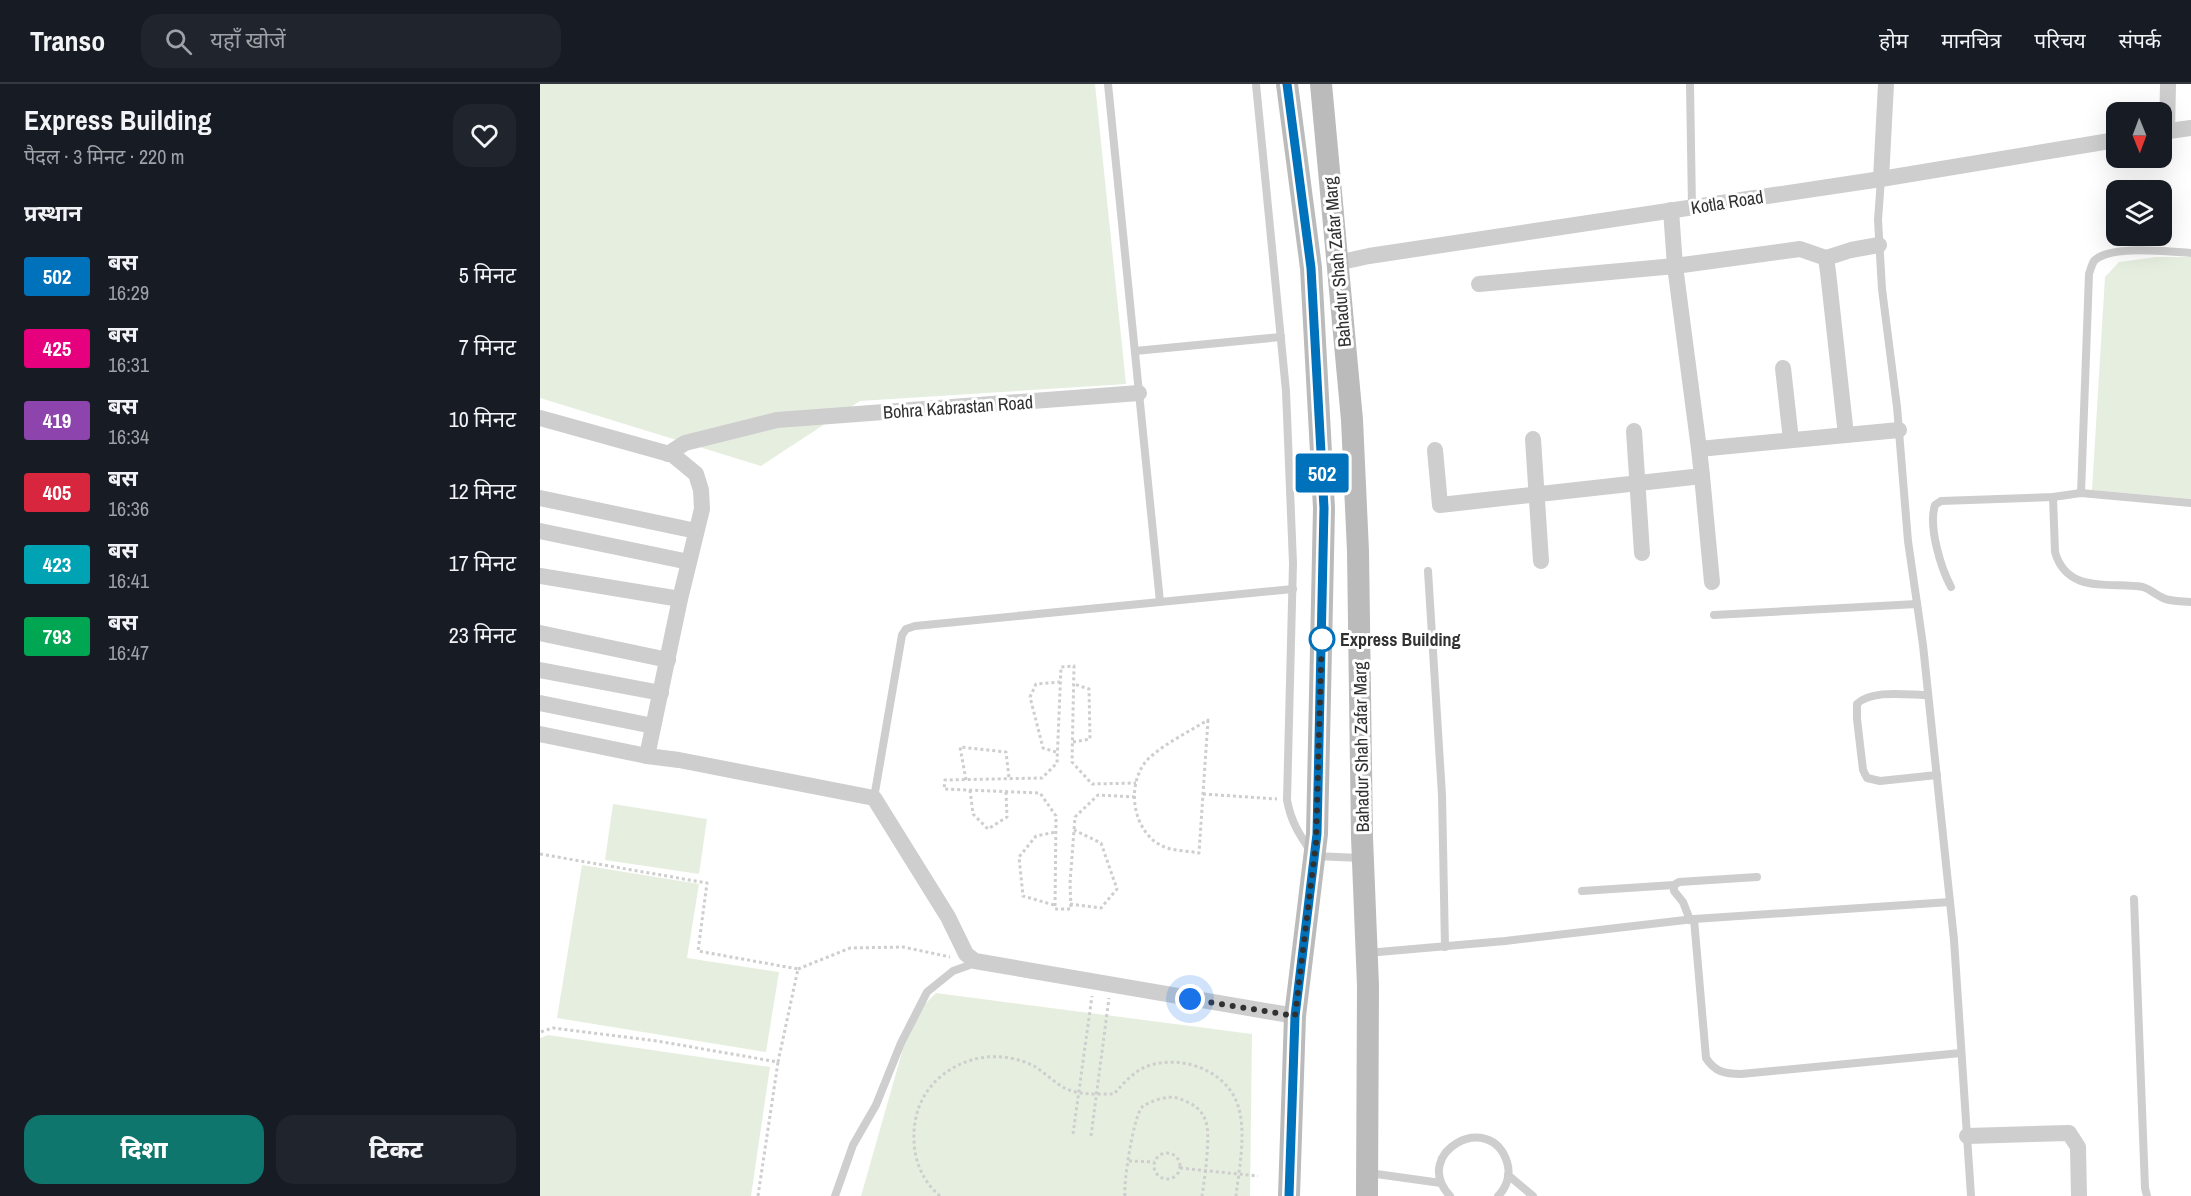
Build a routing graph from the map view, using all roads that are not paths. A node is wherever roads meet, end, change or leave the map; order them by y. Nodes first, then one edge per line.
1 (1108, 84) edge
2 (1256, 84) edge
3 (1287, 84) edge
4 (1321, 84) edge
5 (1690, 84) edge
6 (1886, 84) edge
7 (2168, 84) edge
8 (2166, 102) edge
9 (2191, 128) edge
10 (2172, 131) edge
11 (2106, 142) edge
12 (1881, 179) junction
13 (1692, 207) junction
14 (1671, 210) junction
15 (1879, 245) junction
16 (2191, 253) edge
17 (1826, 258) junction
18 (1337, 263) junction
19 (1675, 266) junction
20 (1479, 284) dead end
21 (1281, 337) junction
22 (1135, 351) junction
23 (1783, 368) dead end
24 (1139, 393) junction
25 (540, 418) edge
26 (1899, 430) junction
27 (1634, 431) dead end
28 (1846, 435) junction
29 (1533, 439) dead end
30 (1791, 440) junction
31 (1699, 449) junction
32 (1435, 450) dead end
33 (668, 454) junction
34 (1702, 476) junction
35 (1637, 483) junction
36 (2081, 493) junction
37 (1537, 495) junction
38 (2053, 497) junction
39 (540, 498) edge
40 (2191, 503) edge
41 (540, 531) edge
42 (696, 531) junction
43 (1642, 553) dead end
44 (1541, 561) dead end
45 (688, 562) junction
46 (1428, 571) dead end
47 (540, 576) edge
48 (1712, 582) dead end
49 (1951, 587) dead end
50 (1293, 589) junction
51 (680, 599) junction
52 (1160, 602) junction
53 (2191, 602) edge
54 (1917, 604) junction
55 (1714, 615) dead end
56 (540, 633) edge
57 (668, 660) junction
58 (540, 670) edge
59 (662, 693) junction
60 (1928, 695) junction
61 (540, 703) edge
62 (653, 726) junction
63 (540, 734) edge
64 (647, 756) junction
65 (1937, 775) junction
66 (874, 798) junction
67 (1314, 856) junction
68 (1363, 858) junction
69 (1757, 877) dead end
70 (1674, 885) junction
71 (1582, 891) dead end
72 (2134, 900) dead end
73 (1950, 902) junction
74 (1692, 920) junction
75 (1445, 947) junction
76 (1366, 953) junction
77 (979, 962) junction
78 (1295, 1016) junction
79 (1961, 1053) junction
80 (1967, 1136) junction
81 (1368, 1173) junction
82 (1508, 1175) junction
83 (1441, 1183) junction
84 (836, 1196) edge
85 (1289, 1196) edge
86 (1367, 1196) edge
87 (1449, 1196) edge
88 (1498, 1196) edge
89 (1533, 1196) edge
90 (1971, 1196) edge
91 (2079, 1196) edge
92 (2147, 1196) edge

1 - 22 lane
2 - 21 lane
3 - 67 main road, Bahadur Shah Zafar Marg
4 - 18 main road, Bahadur Shah Zafar Marg
5 - 13 lane
6 - 12 street
7 - 8 street
9 - 10 street
11 - 12 street, Kotla Road
12 - 13 street, Kotla Road
12 - 15 lane
13 - 14 street, Kotla Road
14 - 18 street, Kotla Road
14 - 19 street
15 - 17 street
15 - 26 lane
16 - 36 lane
17 - 19 street
17 - 28 street
18 - 68 main road, Bahadur Shah Zafar Marg
19 - 20 street
19 - 31 street
21 - 22 lane
21 - 50 lane
22 - 24 lane
23 - 30 street
24 - 33 street, Bohra Kabrastan Road
24 - 52 lane
25 - 33 street
26 - 28 street
26 - 54 lane
27 - 35 street
28 - 30 street
29 - 37 street
30 - 31 street
31 - 34 street
32 - 37 street
33 - 42 street
34 - 35 street
34 - 48 street
35 - 37 street
35 - 43 street
36 - 38 lane
36 - 40 lane
37 - 44 street
38 - 49 lane
38 - 53 lane
39 - 42 street
41 - 45 street
42 - 45 street
45 - 51 street
46 - 75 lane
47 - 51 street
50 - 52 lane
50 - 67 lane
51 - 57 street
52 - 66 lane
54 - 55 lane
54 - 60 lane
56 - 57 street
57 - 59 street
58 - 59 street
59 - 62 street
60 - 65 lane
60 - 65 lane
61 - 62 street
62 - 64 street
63 - 64 street
64 - 66 street
65 - 73 lane
66 - 77 street
67 - 68 lane
67 - 78 main road, Bahadur Shah Zafar Marg
68 - 76 main road, Bahadur Shah Zafar Marg
69 - 70 lane
70 - 71 lane
70 - 74 lane
72 - 92 lane
73 - 74 lane
73 - 79 lane
74 - 75 lane
74 - 79 lane
75 - 76 lane
76 - 81 main road, Bahadur Shah Zafar Marg
77 - 78 street
77 - 84 lane
78 - 85 main road, Bahadur Shah Zafar Marg
79 - 80 lane
80 - 90 lane
80 - 91 street
81 - 83 lane
81 - 86 main road, Bahadur Shah Zafar Marg
82 - 83 lane
82 - 88 lane
82 - 89 lane
83 - 87 lane

